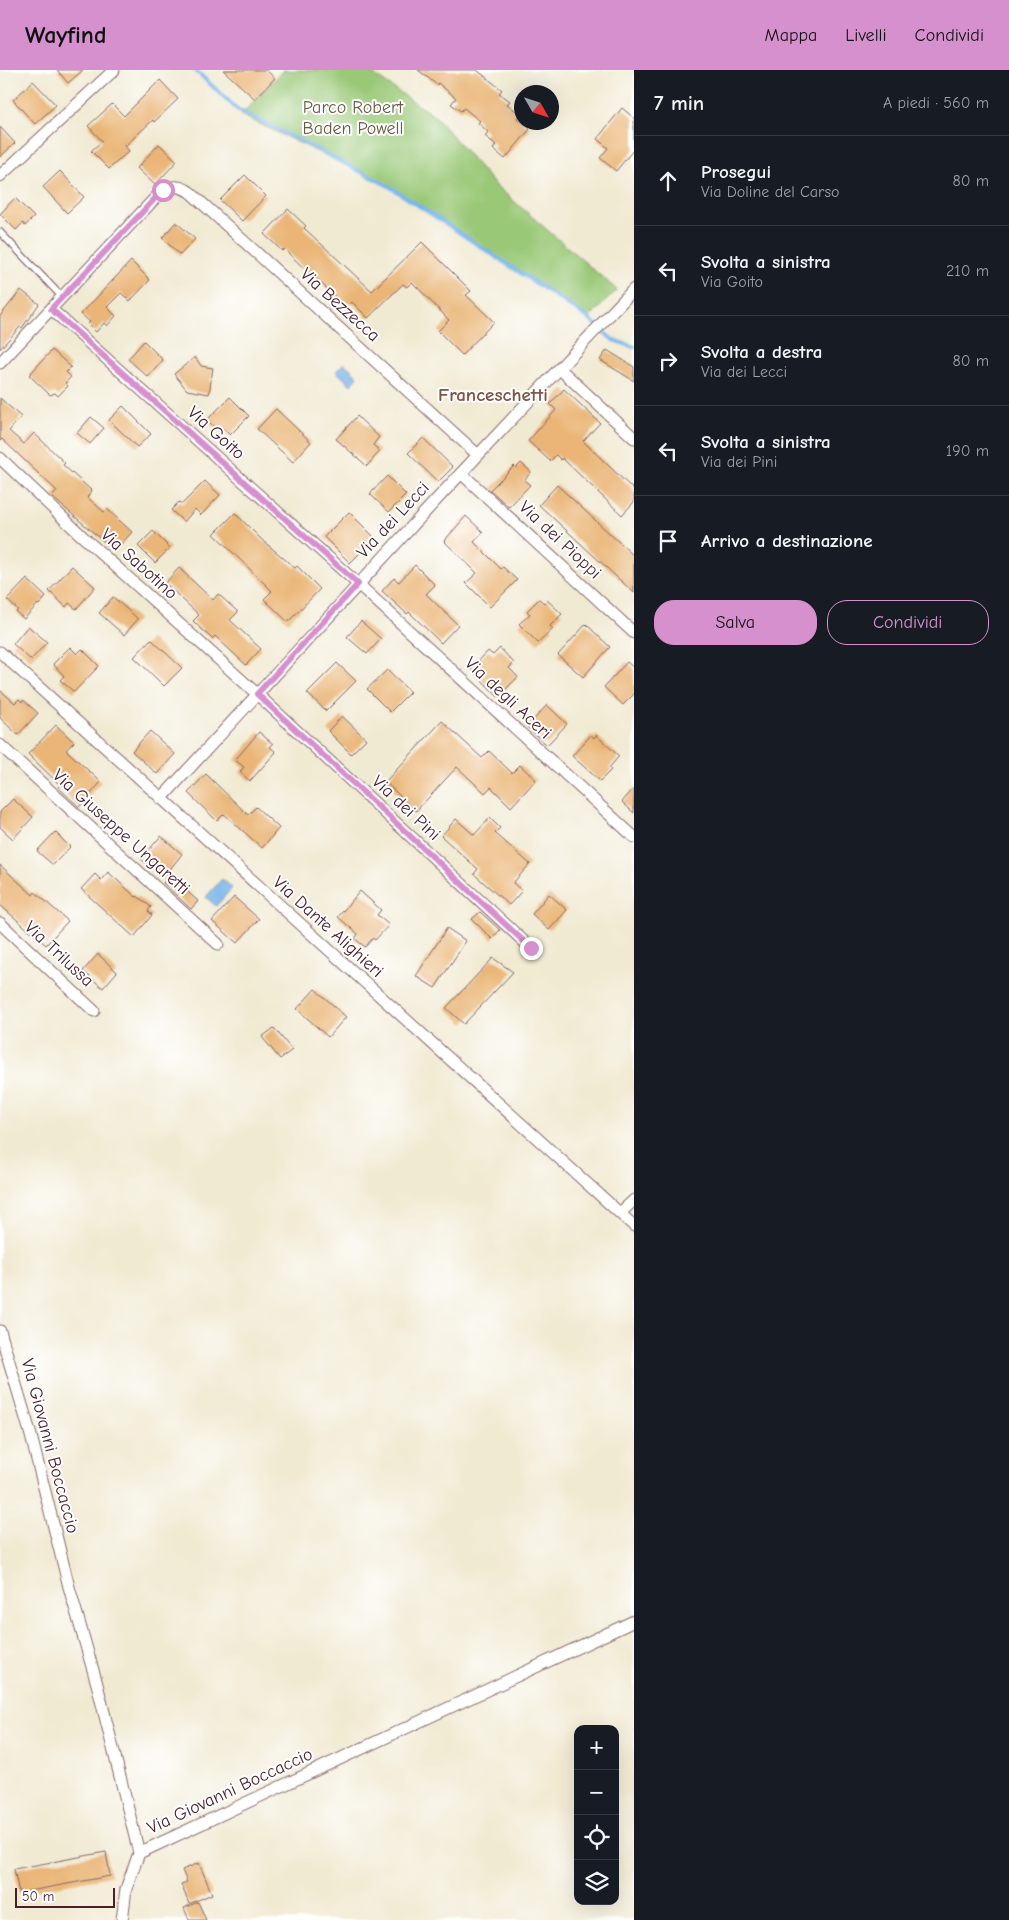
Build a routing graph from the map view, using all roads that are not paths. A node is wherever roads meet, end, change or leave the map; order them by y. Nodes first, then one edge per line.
1 (114, 70) edge
2 (0, 176) edge
3 (0, 232) edge
4 (633, 292) edge
5 (62, 297) junction
6 (51, 309) junction
7 (0, 363) edge
8 (560, 369) junction
9 (634, 438) edge
10 (478, 455) junction
11 (0, 458) edge
12 (461, 472) junction
13 (358, 584) junction
14 (634, 633) edge
15 (0, 652) edge
16 (257, 694) junction
17 (0, 746) edge
18 (161, 799) junction
19 (634, 837) edge
20 (0, 923) edge
21 (218, 944) dead end
22 (531, 948) dead end
23 (94, 1011) dead end
24 (634, 1200) edge
25 (620, 1213) junction
26 (634, 1226) edge
27 (0, 1331) edge
28 (634, 1621) edge
29 (139, 1853) junction
30 (122, 1920) edge

1 - 2 street
3 - 5 lane
4 - 8 street, Via dei Lecci
5 - 6 street
5 - 10 street, Via Bezzecca
6 - 7 street
6 - 13 street, Via Goito
8 - 9 street
8 - 10 street, Via dei Lecci
10 - 12 street, Via dei Lecci
11 - 16 street, Via Sabotino
12 - 13 street, Via dei Lecci
12 - 14 street, Via dei Pioppi
13 - 16 street, Via dei Lecci
13 - 19 street, Via degli Aceri
15 - 18 street, Via Dante Alighieri
16 - 18 street, Via dei Lecci
16 - 22 street, Via dei Pini
17 - 21 street, Via Giuseppe Ungaretti
18 - 25 street, Via Dante Alighieri
20 - 23 street, Via Trilussa
24 - 25 street
25 - 26 street, Via Dante Alighieri
27 - 29 street, Via Giovanni Boccaccio
28 - 29 street, Via Giovanni Boccaccio
29 - 30 street

